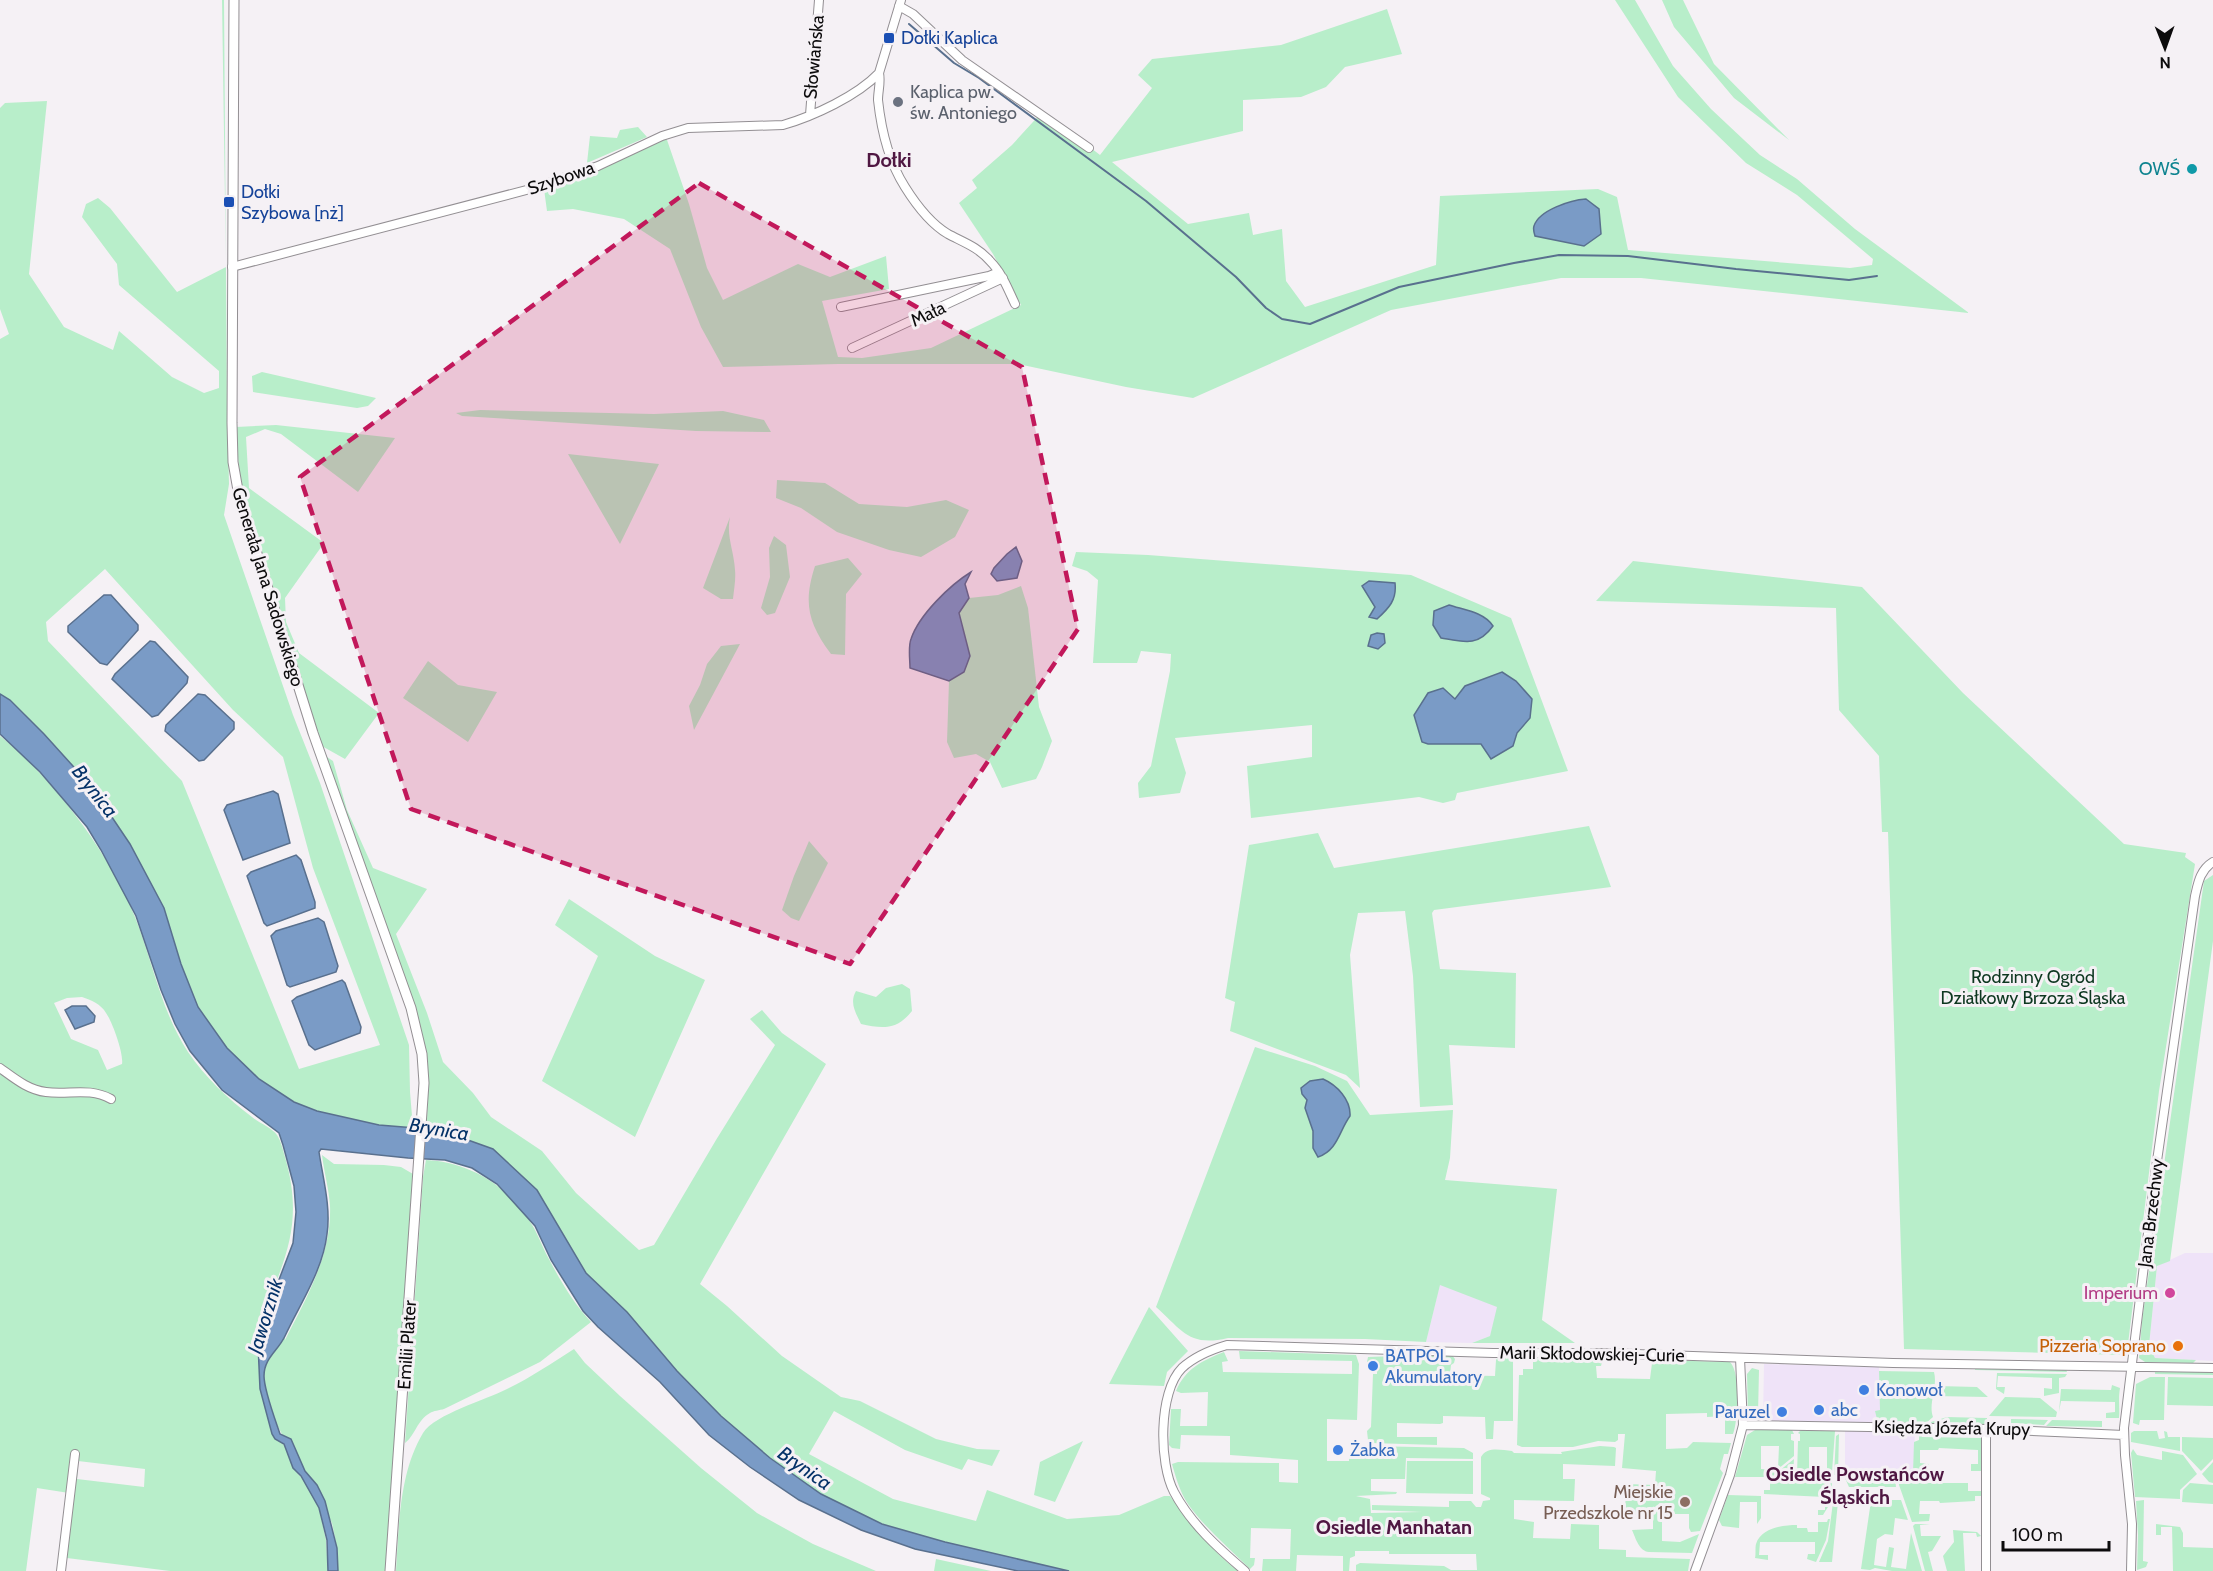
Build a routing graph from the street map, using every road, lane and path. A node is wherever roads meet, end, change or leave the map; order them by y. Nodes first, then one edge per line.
1 (234, 0) edge
2 (819, 0) edge
3 (900, 3) edge
4 (879, 73) junction
5 (868, 85) junction
6 (878, 98) junction
7 (810, 115) junction
8 (1089, 148) dead end
9 (232, 267) junction
10 (1001, 275) junction
11 (1015, 304) dead end
12 (841, 307) dead end
13 (852, 348) dead end
14 (2213, 862) edge
15 (0, 1068) edge
16 (111, 1100) dead end
17 (422, 1118) joint
18 (1740, 1358) junction
19 (2132, 1367) junction
20 (2213, 1368) edge
21 (1743, 1425) junction
22 (1986, 1429) junction
23 (2124, 1435) junction
24 (75, 1454) dead end
25 (61, 1571) edge
26 (390, 1571) edge
27 (1245, 1571) edge
28 (1695, 1571) edge
29 (1986, 1571) edge
30 (2131, 1571) edge

1 - 9 street, Generała Jana Sadowskiego
2 - 7 street, Słowiańska
3 - 4 street
3 - 8 street
4 - 5 street, Szybowa
4 - 6 street
5 - 6 street
5 - 7 street, Szybowa
6 - 10 street
7 - 9 street, Szybowa
9 - 17 street, Generała Jana Sadowskiego
10 - 11 street
10 - 12 street
10 - 13 street, Mała
14 - 19 street, Jana Brzechwy
15 - 16 street
17 - 26 street, Emilii Plater
18 - 19 street, Marii Skłodowskiej-Curie
18 - 21 street
18 - 27 street, Marii Skłodowskiej-Curie
19 - 20 street, Marii Skłodowskiej-Curie
19 - 23 street, Jana Brzechwy
21 - 22 street, Księdza Józefa Krupy
21 - 28 street
22 - 23 street, Księdza Józefa Krupy
22 - 29 street
23 - 30 street, Jana Brzechwy
24 - 25 street

